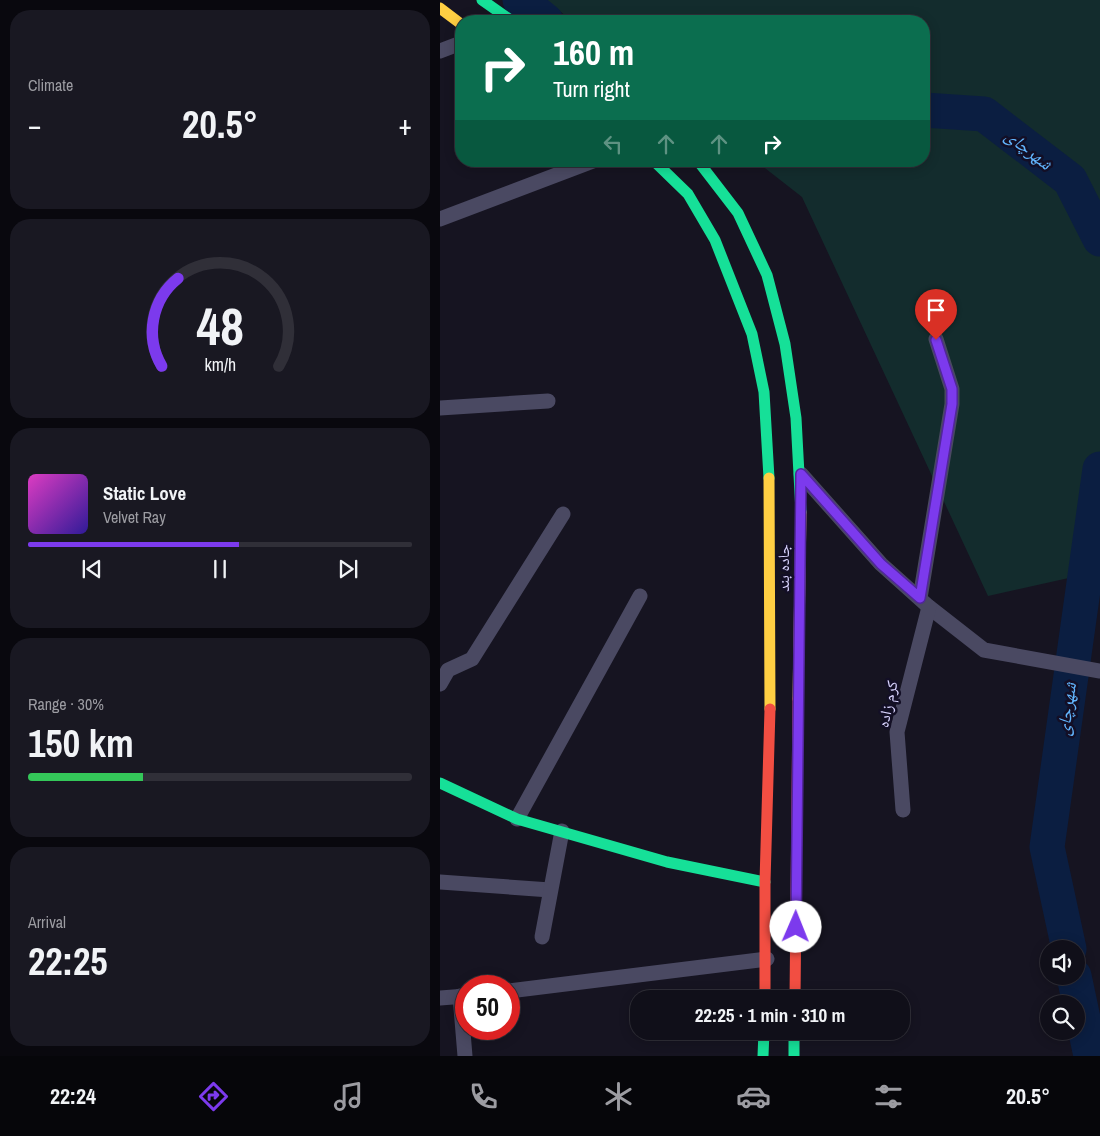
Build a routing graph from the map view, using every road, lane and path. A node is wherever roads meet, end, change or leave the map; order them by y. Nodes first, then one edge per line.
1 (482, 0) edge
2 (440, 8) edge
3 (503, 15) edge
4 (455, 19) edge
5 (455, 45) edge
6 (440, 51) edge
7 (577, 167) edge
8 (660, 167) edge
9 (704, 167) edge
10 (440, 219) edge
11 (936, 340) dead end
12 (548, 401) dead end
13 (440, 408) edge
14 (801, 474) junction
15 (563, 514) dead end
16 (640, 596) dead end
17 (924, 602) junction
18 (1100, 671) edge
19 (440, 684) edge
20 (784, 703) junction
21 (440, 783) edge
22 (903, 810) dead end
23 (517, 818) junction
24 (562, 831) junction
25 (440, 882) edge
26 (765, 882) junction
27 (550, 890) junction
28 (542, 937) dead end
29 (767, 960) junction
30 (520, 990) edge
31 (765, 990) edge
32 (795, 990) edge
33 (455, 997) edge
34 (440, 998) edge
35 (464, 1040) edge
36 (764, 1040) edge
37 (794, 1040) edge
38 (465, 1056) edge
39 (763, 1056) edge
40 (794, 1056) edge

1 - 3 main road
2 - 4 main road
5 - 6 street
7 - 10 street
8 - 20 main road, جاده بند
9 - 14 main road, جاده بند
11 - 17 street, کرم زاده
12 - 13 street
14 - 17 street
14 - 20 main road, جاده بند
15 - 19 street
16 - 23 street
17 - 18 street
17 - 22 street, کرم زاده
20 - 26 main road, جاده بند
20 - 32 main road, جاده بند
21 - 23 main road
23 - 24 main road
24 - 26 main road
24 - 27 street
25 - 27 street
26 - 29 main road, جاده بند
27 - 28 street
29 - 30 street
29 - 31 main road, جاده بند
33 - 34 street
35 - 38 street
36 - 39 main road
37 - 40 main road

